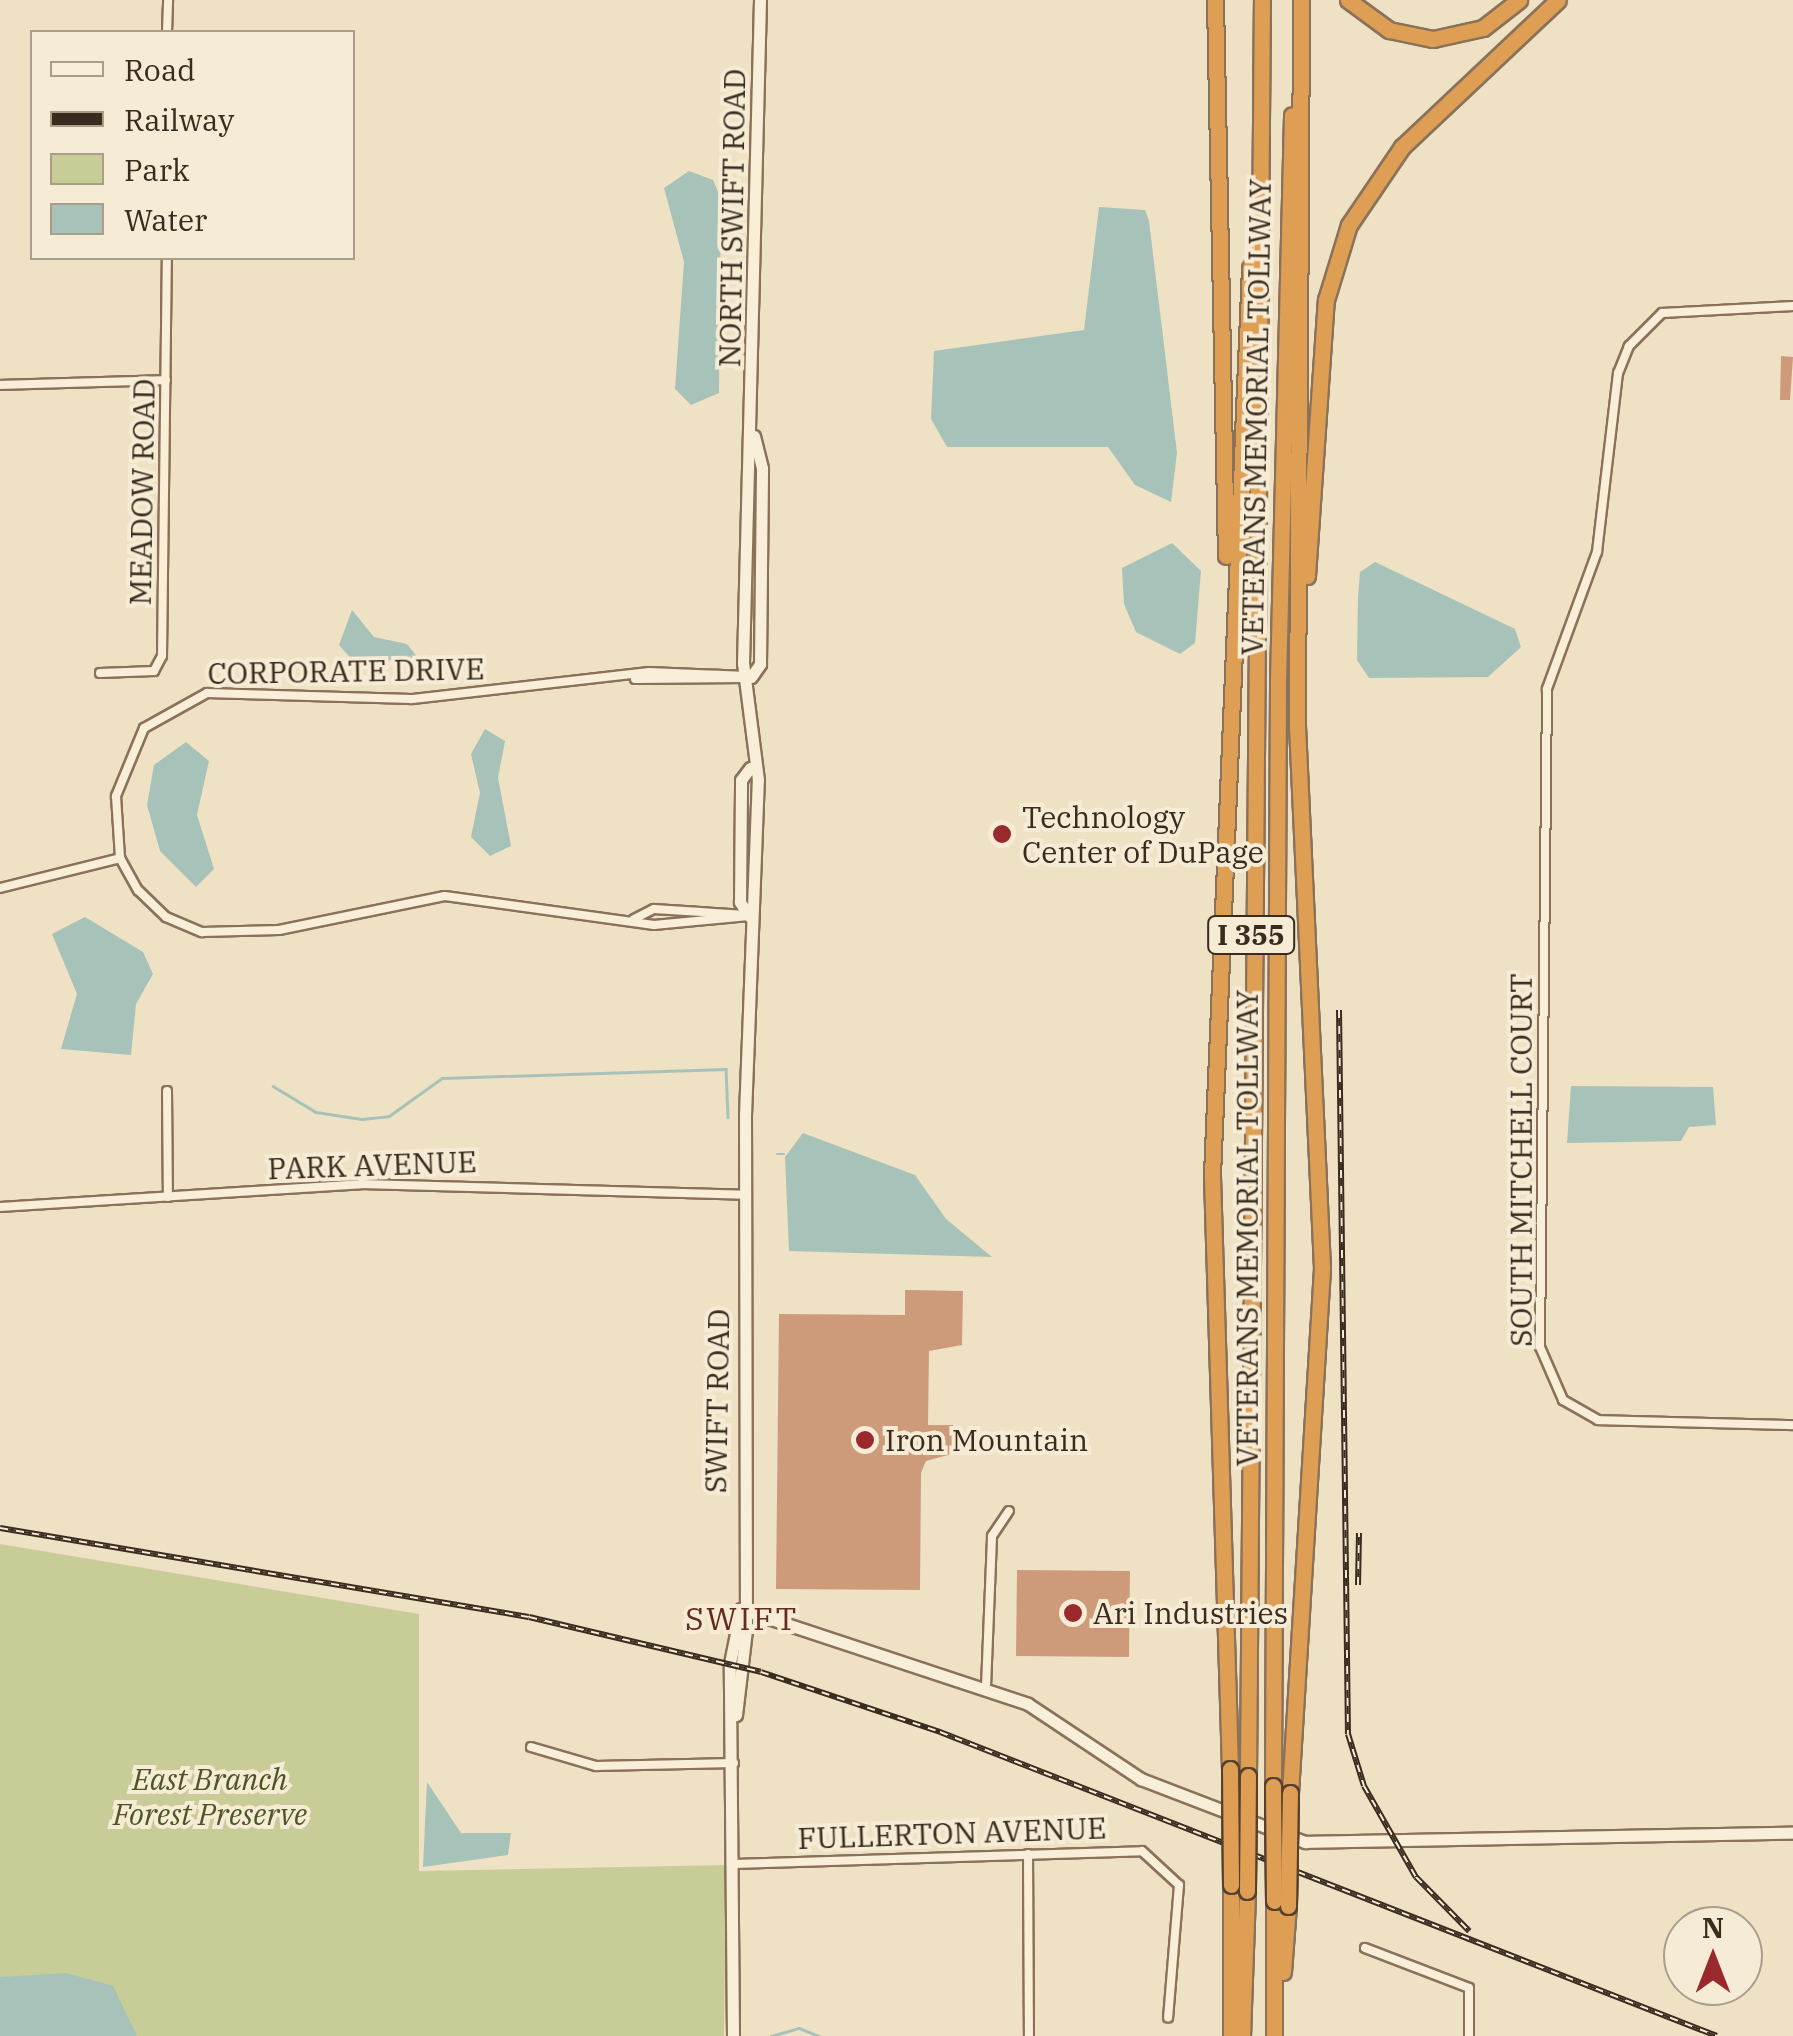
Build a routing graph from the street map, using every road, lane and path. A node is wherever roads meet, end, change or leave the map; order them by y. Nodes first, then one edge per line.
1 (168, 0) edge
2 (760, 0) edge
3 (1216, 0) edge
4 (1262, 0) edge
5 (1299, 0) edge
6 (1348, 0) edge
7 (1519, 0) edge
8 (1558, 0) edge
9 (168, 30) edge
10 (1261, 94) junction
11 (167, 260) edge
12 (1793, 306) edge
13 (166, 380) junction
14 (0, 385) edge
15 (100, 672) dead end
16 (751, 678) junction
17 (635, 679) junction
18 (1230, 682) junction
19 (1297, 725) junction
20 (120, 858) junction
21 (0, 888) edge
22 (748, 916) junction
23 (634, 918) junction
24 (167, 1091) dead end
25 (745, 1195) junction
26 (168, 1197) junction
27 (0, 1207) edge
28 (1793, 1426) edge
29 (1009, 1511) dead end
30 (741, 1609) junction
31 (986, 1688) junction
32 (531, 1747) dead end
33 (735, 1763) junction
34 (1793, 1833) edge
35 (1028, 1854) junction
36 (734, 1864) junction
37 (1239, 1888) junction
38 (1281, 1903) junction
39 (1365, 1948) dead end
40 (1168, 2018) dead end
41 (734, 2036) edge
42 (1029, 2036) edge
43 (1232, 2036) edge
44 (1242, 2036) edge
45 (1275, 2036) edge
46 (1469, 2036) edge

1 - 9 street
2 - 16 street, NORTH SWIFT ROAD
3 - 18 highway
4 - 10 highway, VETERANS MEMORIAL TOLLWAY / I 355
5 - 19 highway
5 - 38 highway, VETERANS MEMORIAL TOLLWAY / I 355, bridge
6 - 7 highway
8 - 19 highway
10 - 18 highway
10 - 37 highway, VETERANS MEMORIAL TOLLWAY / I 355, bridge
11 - 13 street, MEADOW ROAD
12 - 28 street, SOUTH MITCHELL COURT
13 - 14 street
13 - 15 street, MEADOW ROAD
16 - 17 street, CORPORATE DRIVE
16 - 17 street, CORPORATE DRIVE
16 - 22 street, NORTH SWIFT ROAD
17 - 20 street, CORPORATE DRIVE
18 - 37 highway, bridge
19 - 38 highway, bridge
20 - 21 street
20 - 23 street
22 - 23 street
22 - 23 street
22 - 25 street, SWIFT ROAD
24 - 26 street
25 - 26 street, PARK AVENUE
25 - 30 street, SWIFT ROAD
26 - 27 street, PARK AVENUE
29 - 31 street
30 - 31 street
30 - 33 street, SWIFT ROAD
31 - 34 street
32 - 33 street
33 - 36 street, SWIFT ROAD
35 - 36 street, FULLERTON AVENUE
35 - 40 street, FULLERTON AVENUE
35 - 42 street
36 - 41 street, SWIFT ROAD
37 - 43 highway
37 - 44 highway, VETERANS MEMORIAL TOLLWAY / I 355
38 - 45 highway, VETERANS MEMORIAL TOLLWAY / I 355
39 - 46 street

